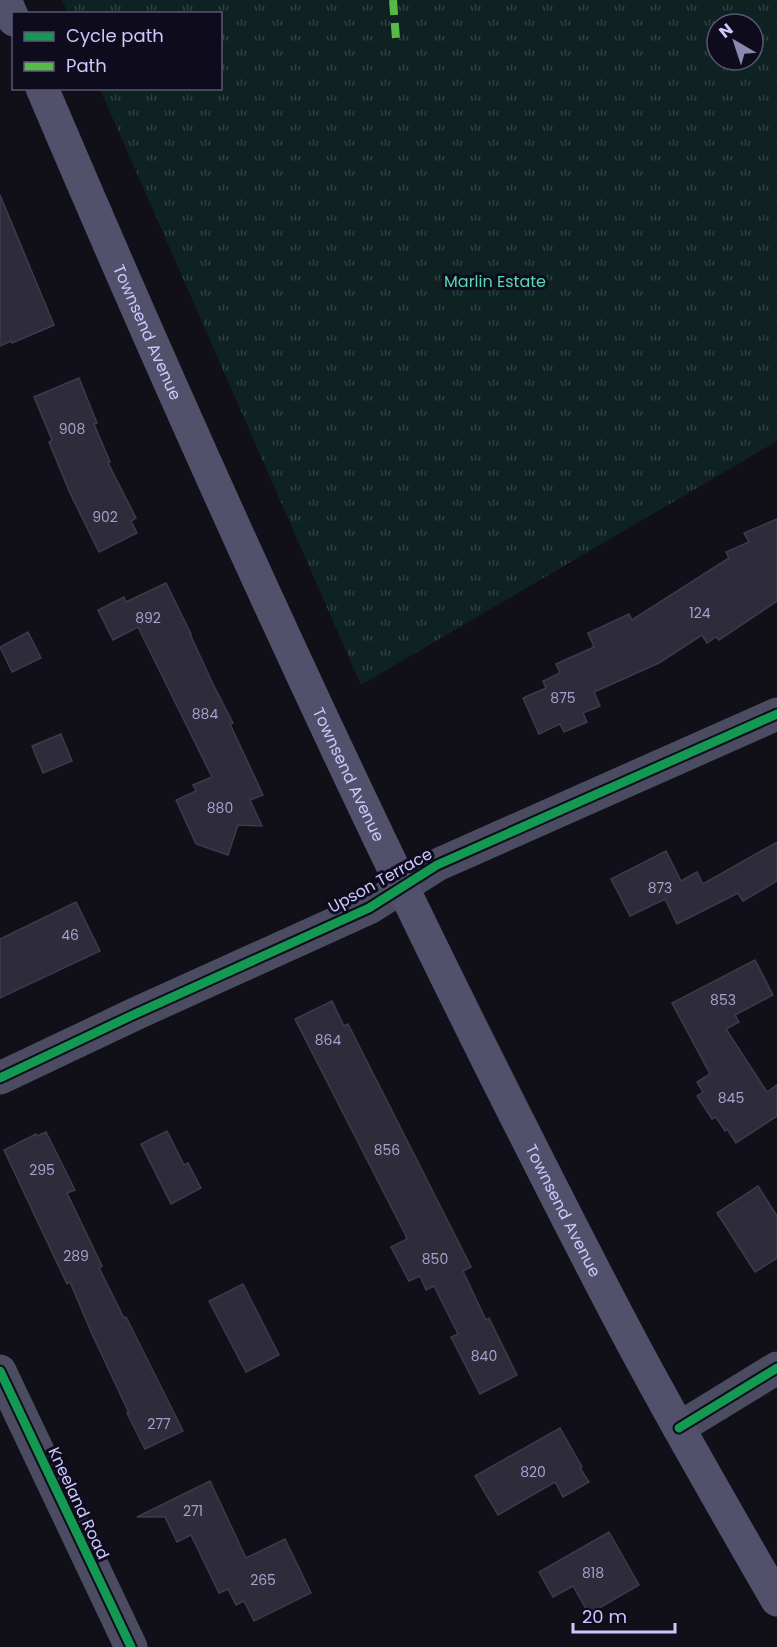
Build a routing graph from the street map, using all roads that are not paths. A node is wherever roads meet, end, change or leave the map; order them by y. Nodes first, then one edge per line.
1 (5, 0) edge
2 (12, 16) edge
3 (43, 90) edge
4 (777, 714) edge
5 (402, 887) junction
6 (0, 1078) edge
7 (777, 1368) edge
8 (0, 1371) edge
9 (679, 1428) junction
10 (777, 1600) edge
11 (131, 1647) edge

1 - 2 main road
3 - 5 main road, Townsend Avenue
4 - 5 street, Upson Terrace
5 - 6 street, Upson Terrace
5 - 9 main road, Townsend Avenue
7 - 9 street
8 - 11 street, Kneeland Road
9 - 10 main road, Townsend Avenue

